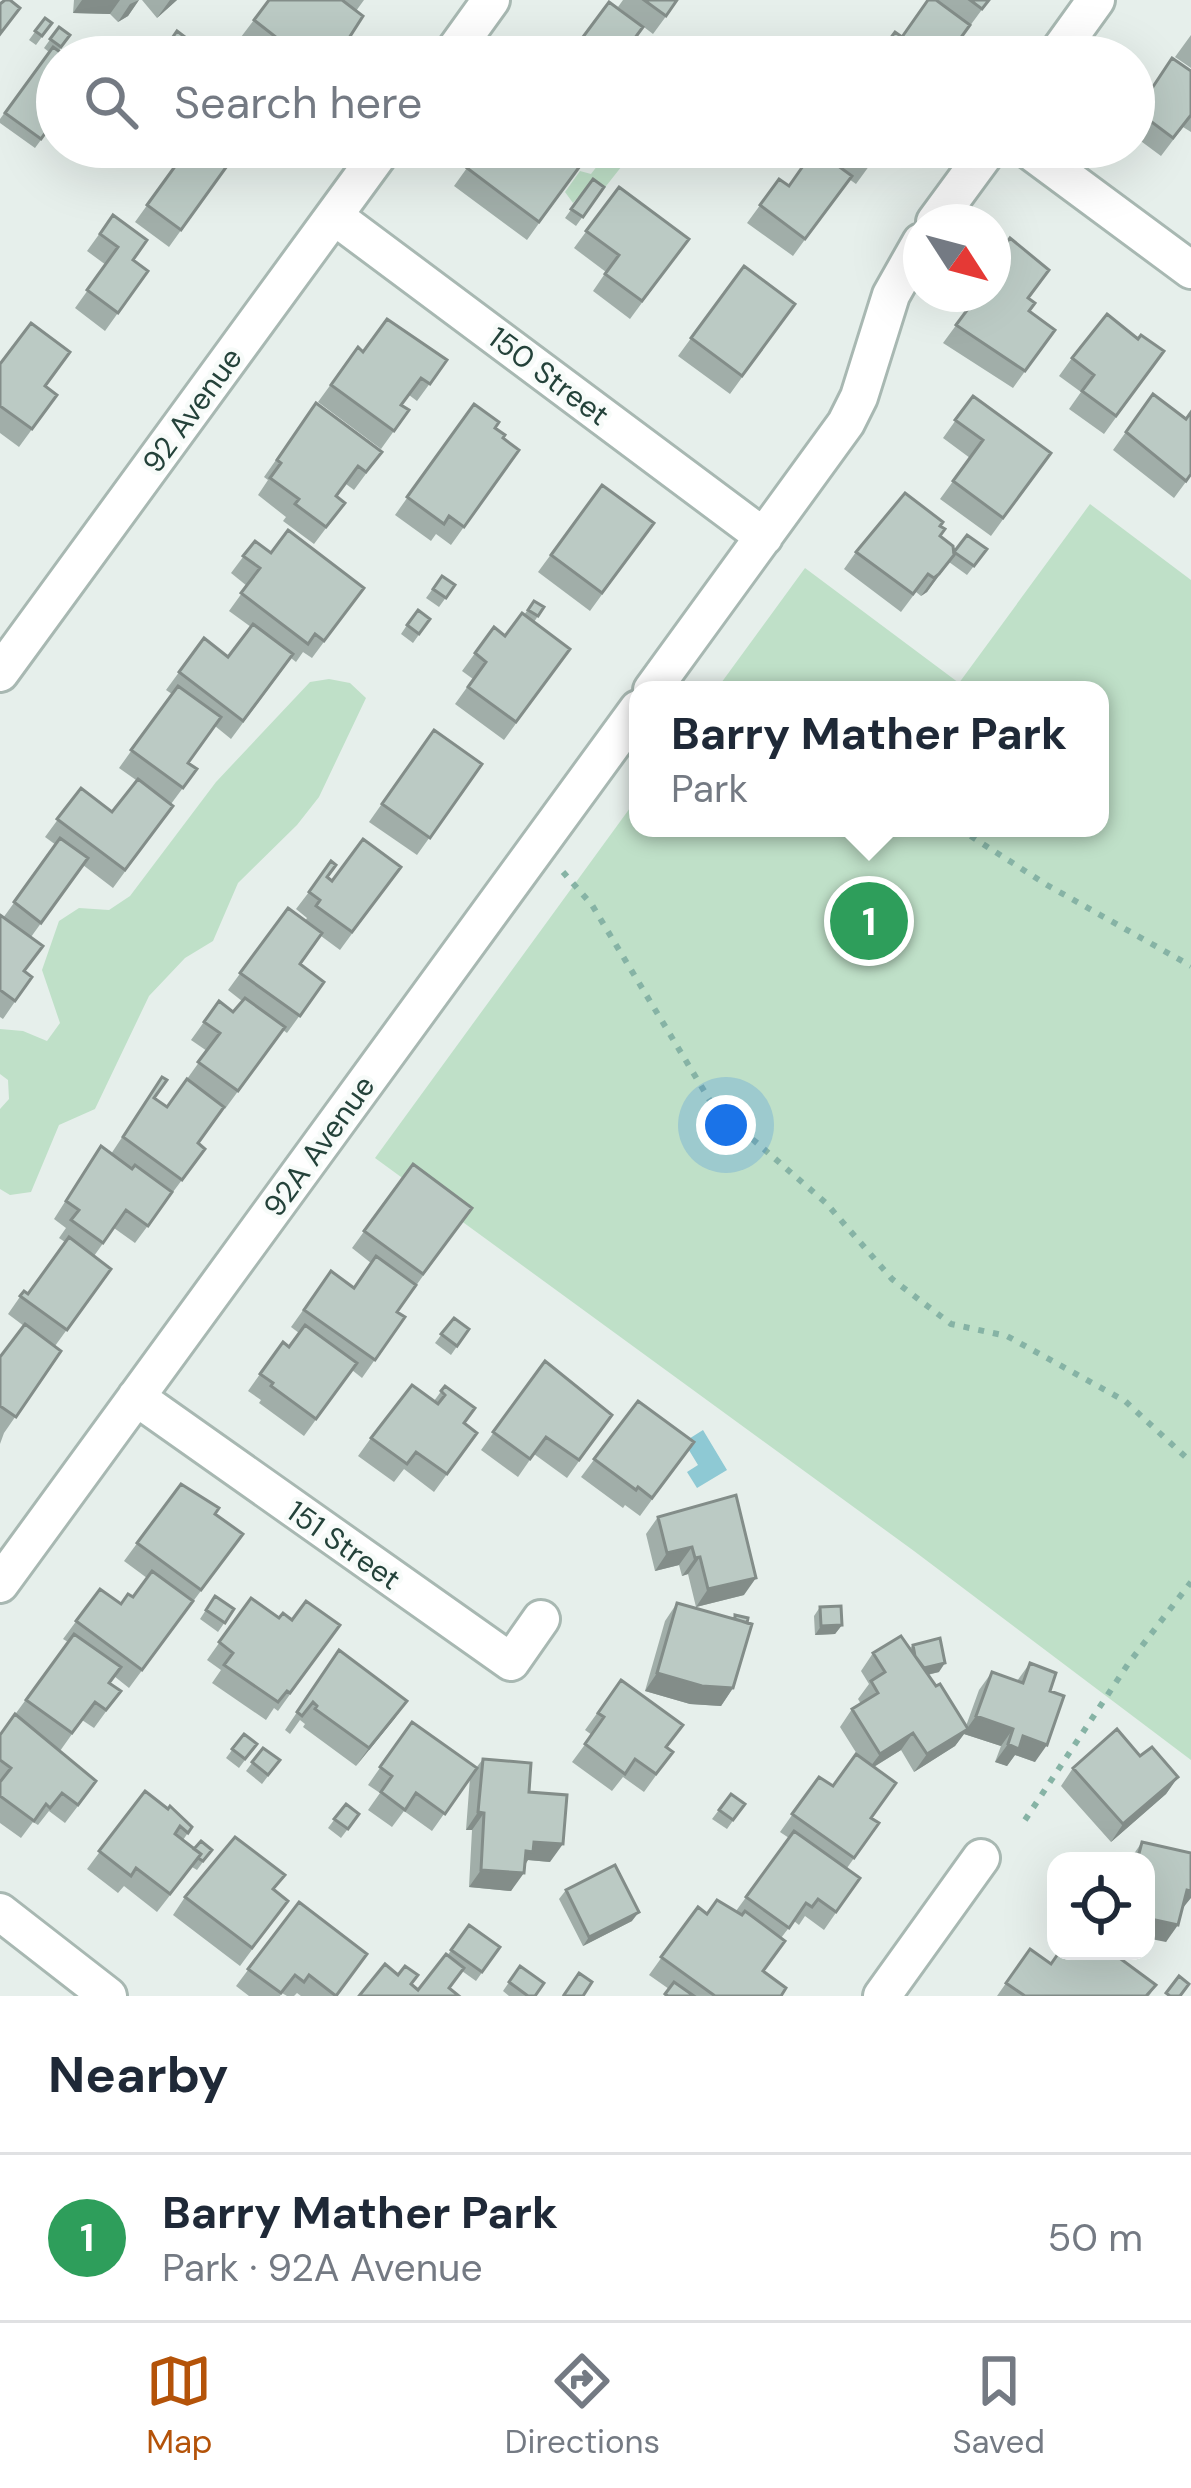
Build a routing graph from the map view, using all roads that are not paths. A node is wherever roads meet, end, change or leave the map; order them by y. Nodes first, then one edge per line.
1 (491, 0) edge
2 (1096, 0) edge
3 (465, 36) edge
4 (1070, 36) edge
5 (369, 168) edge
6 (975, 168) edge
7 (1053, 168) edge
8 (948, 204) edge
9 (334, 216) junction
10 (1191, 270) edge
11 (903, 274) edge
12 (764, 537) junction
13 (0, 673) edge
14 (659, 681) edge
15 (629, 721) edge
16 (136, 1397) junction
17 (0, 1584) edge
18 (541, 1619) dead end
19 (981, 1858) dead end
20 (0, 1912) edge
21 (108, 1996) edge
22 (882, 1996) edge

1 - 3 street
2 - 4 street
5 - 9 street, 92 Avenue
6 - 8 street
7 - 10 street
9 - 12 street, 150 Street
9 - 13 street, 92 Avenue
11 - 12 street
12 - 14 street
15 - 16 street, 92A Avenue
16 - 17 street, 92A Avenue
16 - 18 street, 151 Street
19 - 22 street
20 - 21 street

